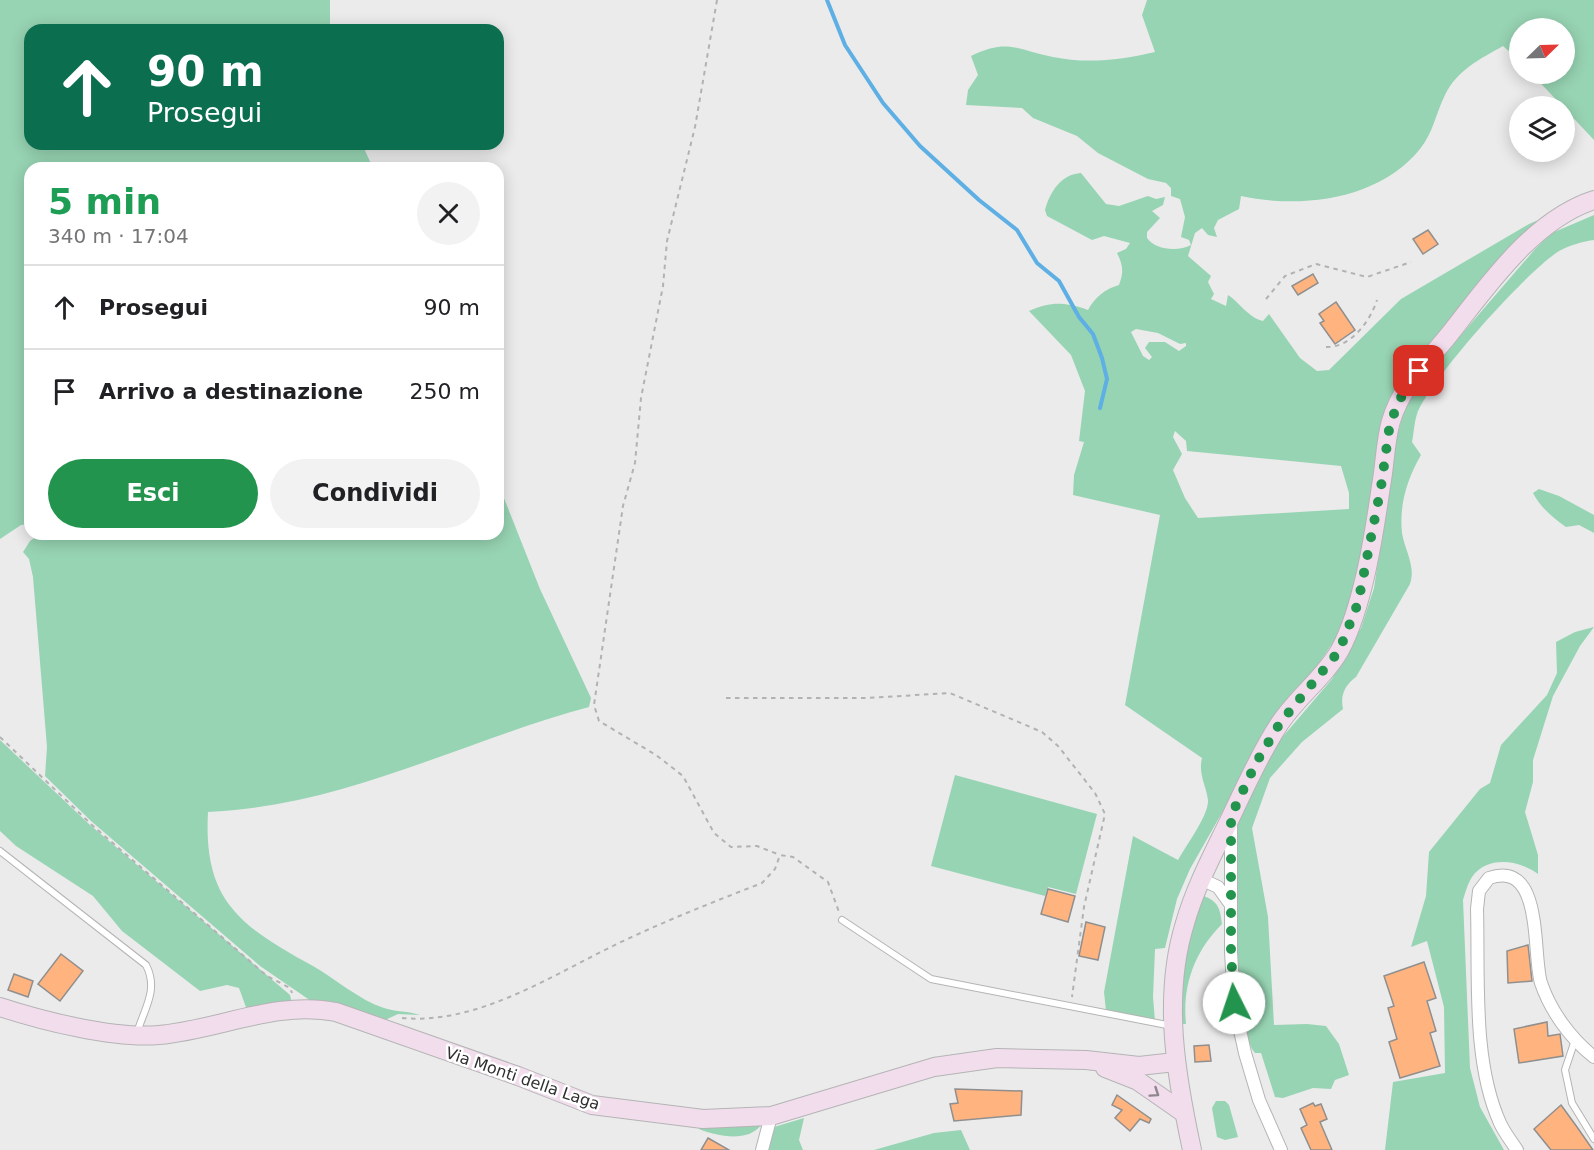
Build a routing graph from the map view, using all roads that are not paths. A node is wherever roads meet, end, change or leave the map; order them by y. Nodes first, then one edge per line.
1 (1594, 200) edge
2 (1231, 816) junction
3 (0, 851) edge
4 (1204, 872) junction
5 (1231, 906) junction
6 (842, 920) road end
7 (0, 1007) edge
8 (1173, 1026) junction
9 (136, 1034) junction
10 (1575, 1040) junction
11 (1594, 1057) edge
12 (1086, 1060) junction
13 (1175, 1062) junction
14 (1184, 1113) junction
15 (771, 1116) junction
16 (1594, 1138) edge
17 (762, 1150) edge
18 (1192, 1150) edge
19 (1281, 1150) edge
20 (1517, 1150) edge

1 - 2 street
2 - 4 street
2 - 5 street
3 - 9 lane
4 - 5 street
4 - 5 street
4 - 8 street
5 - 19 street
6 - 8 lane
7 - 9 street, Via Monti della Laga
8 - 13 street
9 - 15 street, Via Monti della Laga
10 - 11 street
10 - 16 lane
10 - 20 street
12 - 13 street, Via Monti della Laga
12 -> 14 street, Via Monti della Laga
12 - 15 street, Via Monti della Laga
13 - 14 street
14 - 18 street
15 - 17 street

